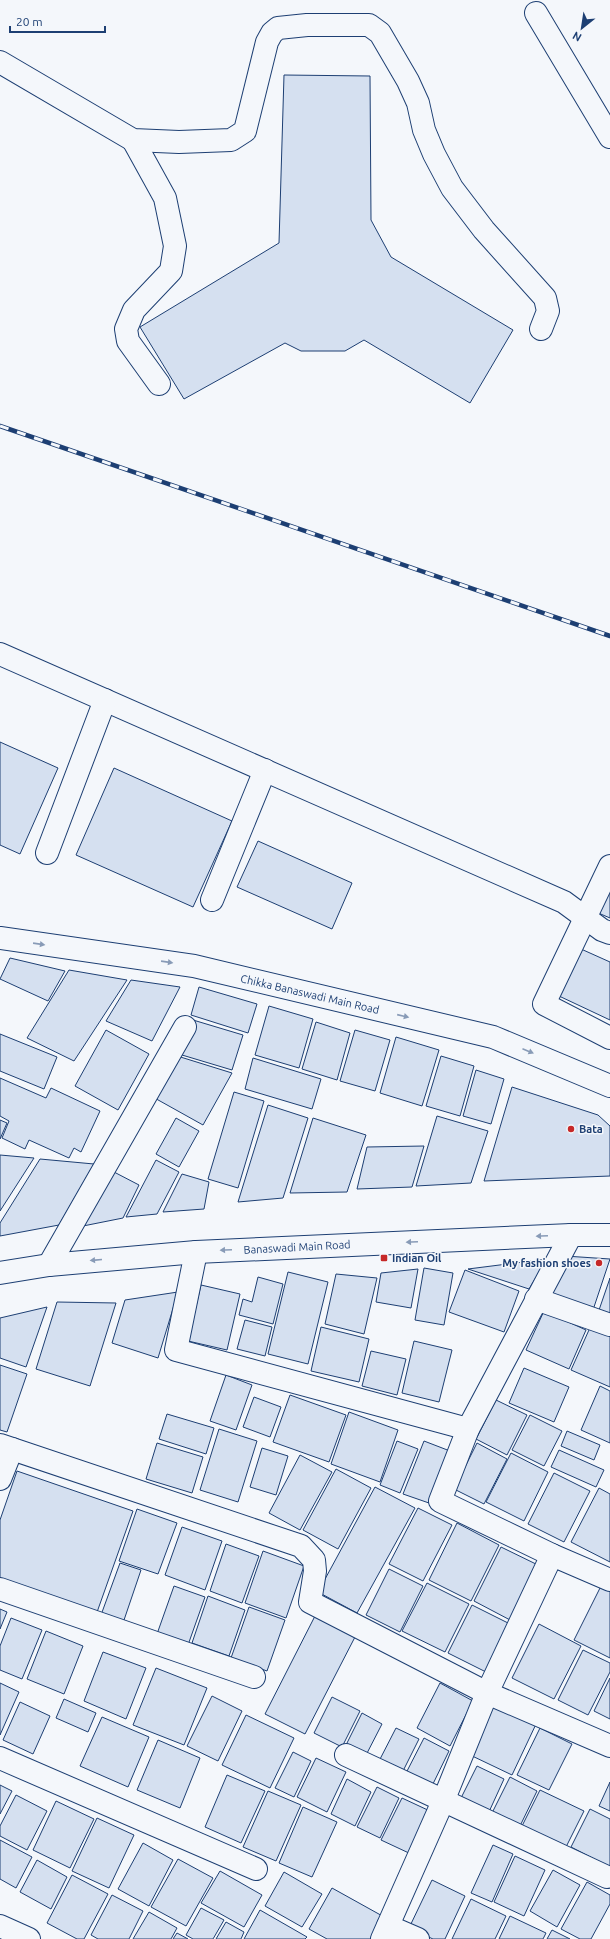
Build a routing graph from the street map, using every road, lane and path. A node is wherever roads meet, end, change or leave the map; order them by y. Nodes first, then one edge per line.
1 (536, 13) dead end
2 (0, 62) edge
3 (610, 137) edge
4 (133, 140) junction
5 (541, 328) dead end
6 (159, 384) dead end
7 (0, 654) edge
8 (105, 700) junction
9 (265, 770) junction
10 (48, 853) dead end
11 (610, 866) edge
12 (212, 900) dead end
13 (585, 918) junction
14 (610, 933) edge
15 (0, 938) edge
16 (186, 1027) dead end
17 (610, 1038) edge
18 (610, 1086) edge
19 (571, 1235) junction
20 (605, 1236) edge
21 (196, 1252) junction
22 (49, 1265) junction
23 (0, 1273) edge
24 (536, 1299) junction
25 (610, 1325) edge
26 (468, 1429) junction
27 (6, 1447) edge
28 (0, 1479) edge
29 (552, 1555) junction
30 (610, 1580) edge
31 (0, 1589) edge
32 (254, 1677) dead end
33 (487, 1693) junction
34 (610, 1746) edge
35 (346, 1755) dead end
36 (0, 1758) edge
37 (444, 1799) junction
38 (256, 1869) dead end
39 (607, 1877) dead end
40 (0, 1926) edge
41 (385, 1932) edge
42 (29, 1939) edge
43 (418, 1939) edge

1 - 3 street
2 - 4 street
4 - 5 street
4 - 6 street
7 - 8 street
8 - 9 street
8 - 10 street
9 - 12 street
9 - 13 street
11 - 13 street
13 - 14 street
13 - 17 street
15 -> 18 street, Chikka Banaswadi Main Road
16 - 22 street
19 - 20 street, Banaswadi Main Road
19 -> 21 street, Banaswadi Main Road
19 - 24 street
21 -> 22 street, Banaswadi Main Road
21 - 26 street
22 - 23 street, Banaswadi Main Road
24 - 25 street
24 - 26 street
26 - 29 street
27 - 28 street
27 - 33 street
29 - 30 street
29 - 33 street
31 - 32 street
33 - 34 street
33 - 37 street
35 - 37 street
36 - 38 street
37 - 39 street
37 - 41 street
40 - 42 street
41 - 43 street

